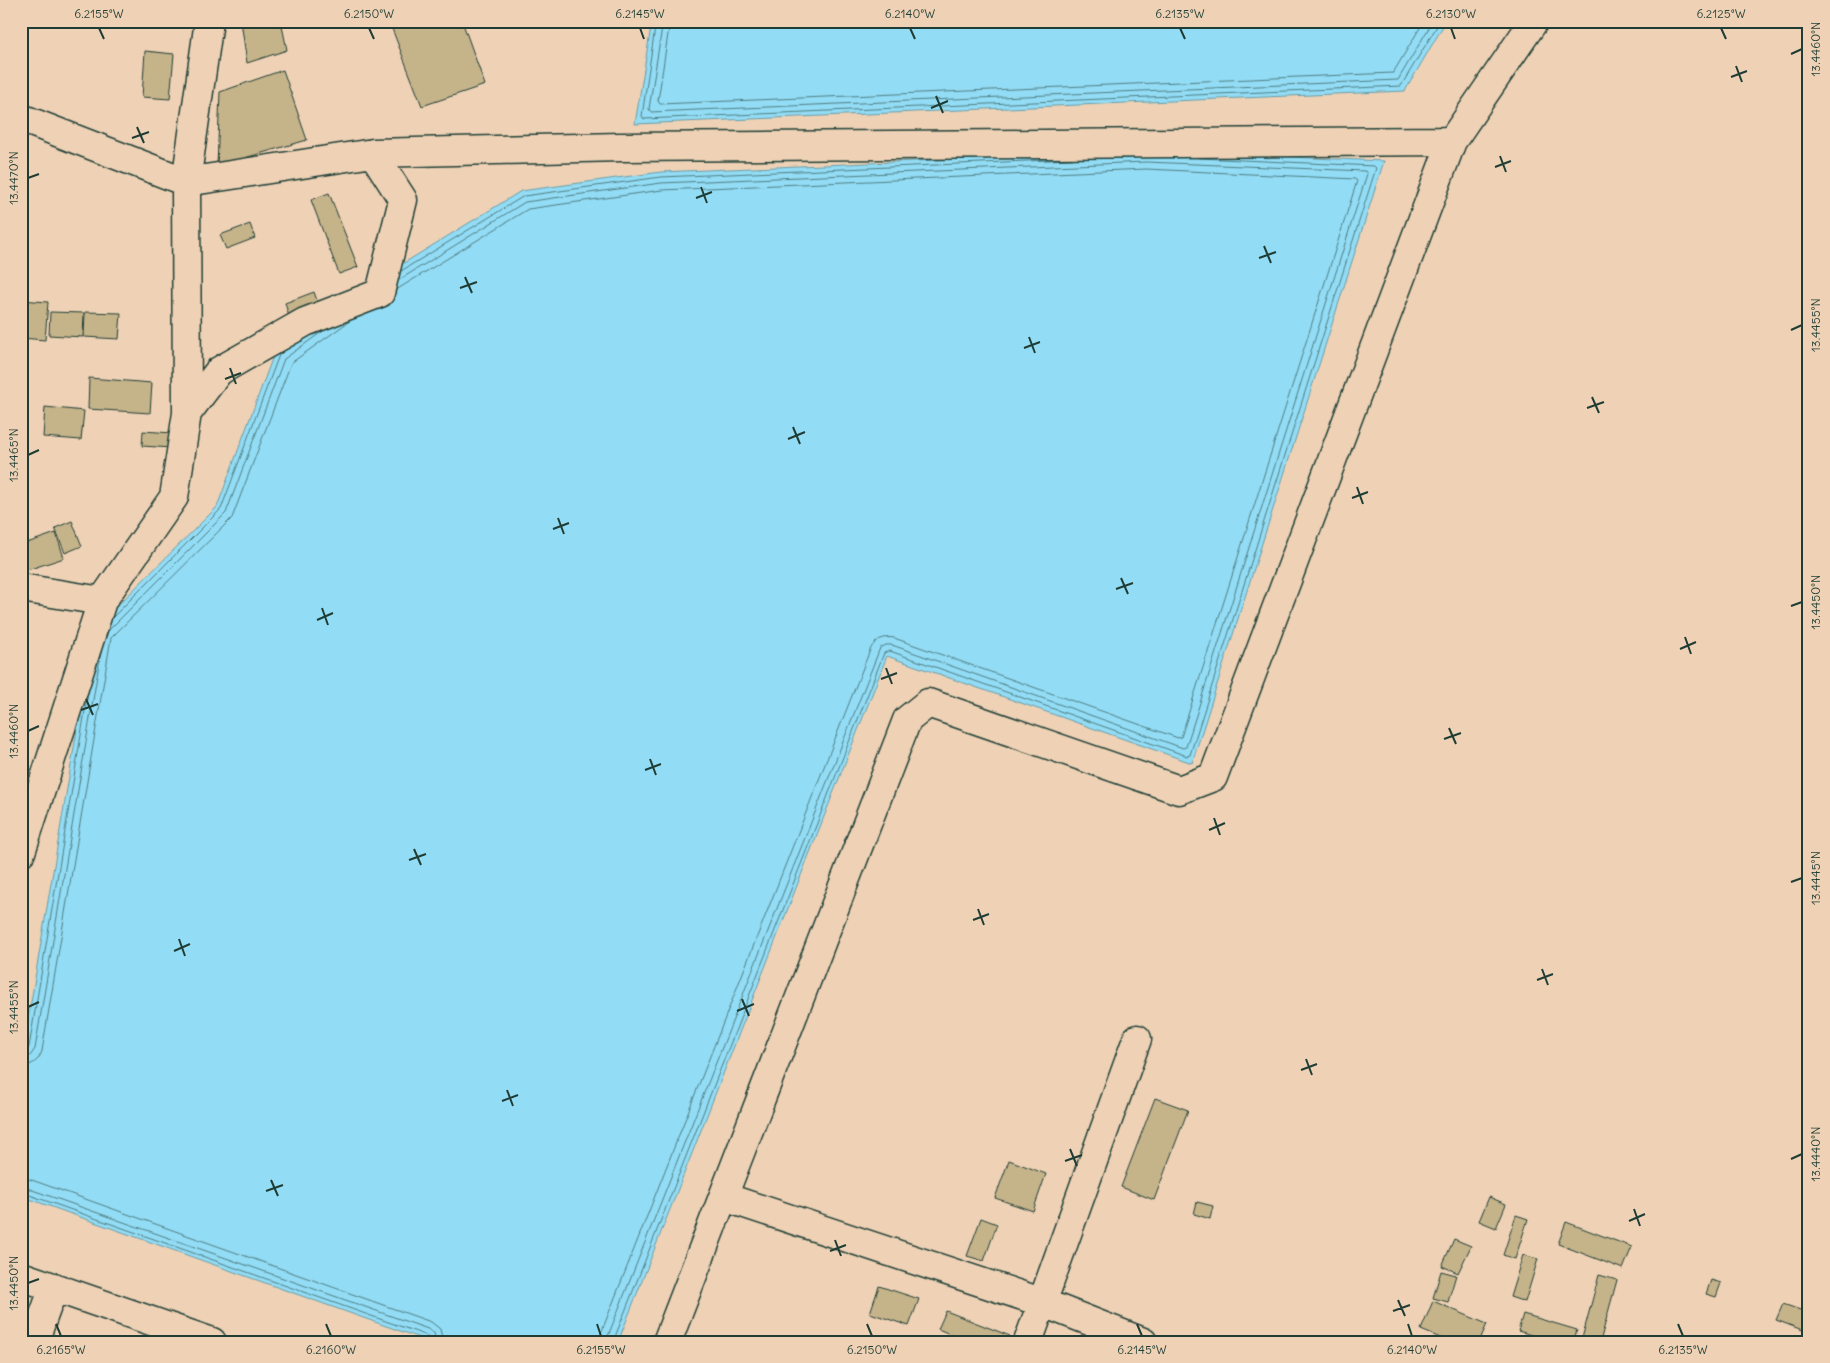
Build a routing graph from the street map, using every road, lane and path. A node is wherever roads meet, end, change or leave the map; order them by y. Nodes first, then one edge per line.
1 (209, 21) edge
2 (1534, 21) edge
3 (21, 118) edge
4 (1452, 141) junction
5 (373, 153) junction
6 (186, 182) junction
7 (187, 413) junction
8 (21, 588) edge
9 (102, 601) junction
10 (21, 852) edge
11 (1137, 1039) dead end
12 (724, 1197) junction
13 (21, 1276) edge
14 (54, 1287) junction
15 (1041, 1302) junction
16 (34, 1342) edge
17 (212, 1342) edge
18 (667, 1342) edge
19 (1028, 1342) edge
20 (1144, 1342) edge

1 - 6 street
2 - 4 street
3 - 6 street
4 - 5 street
4 - 12 street
5 - 6 street
5 - 7 street
6 - 7 street
7 - 9 street
8 - 9 street
9 - 10 street
11 - 15 street
12 - 15 street
12 - 18 street
13 - 14 street
14 - 16 street
14 - 17 street
15 - 19 street
15 - 20 street

